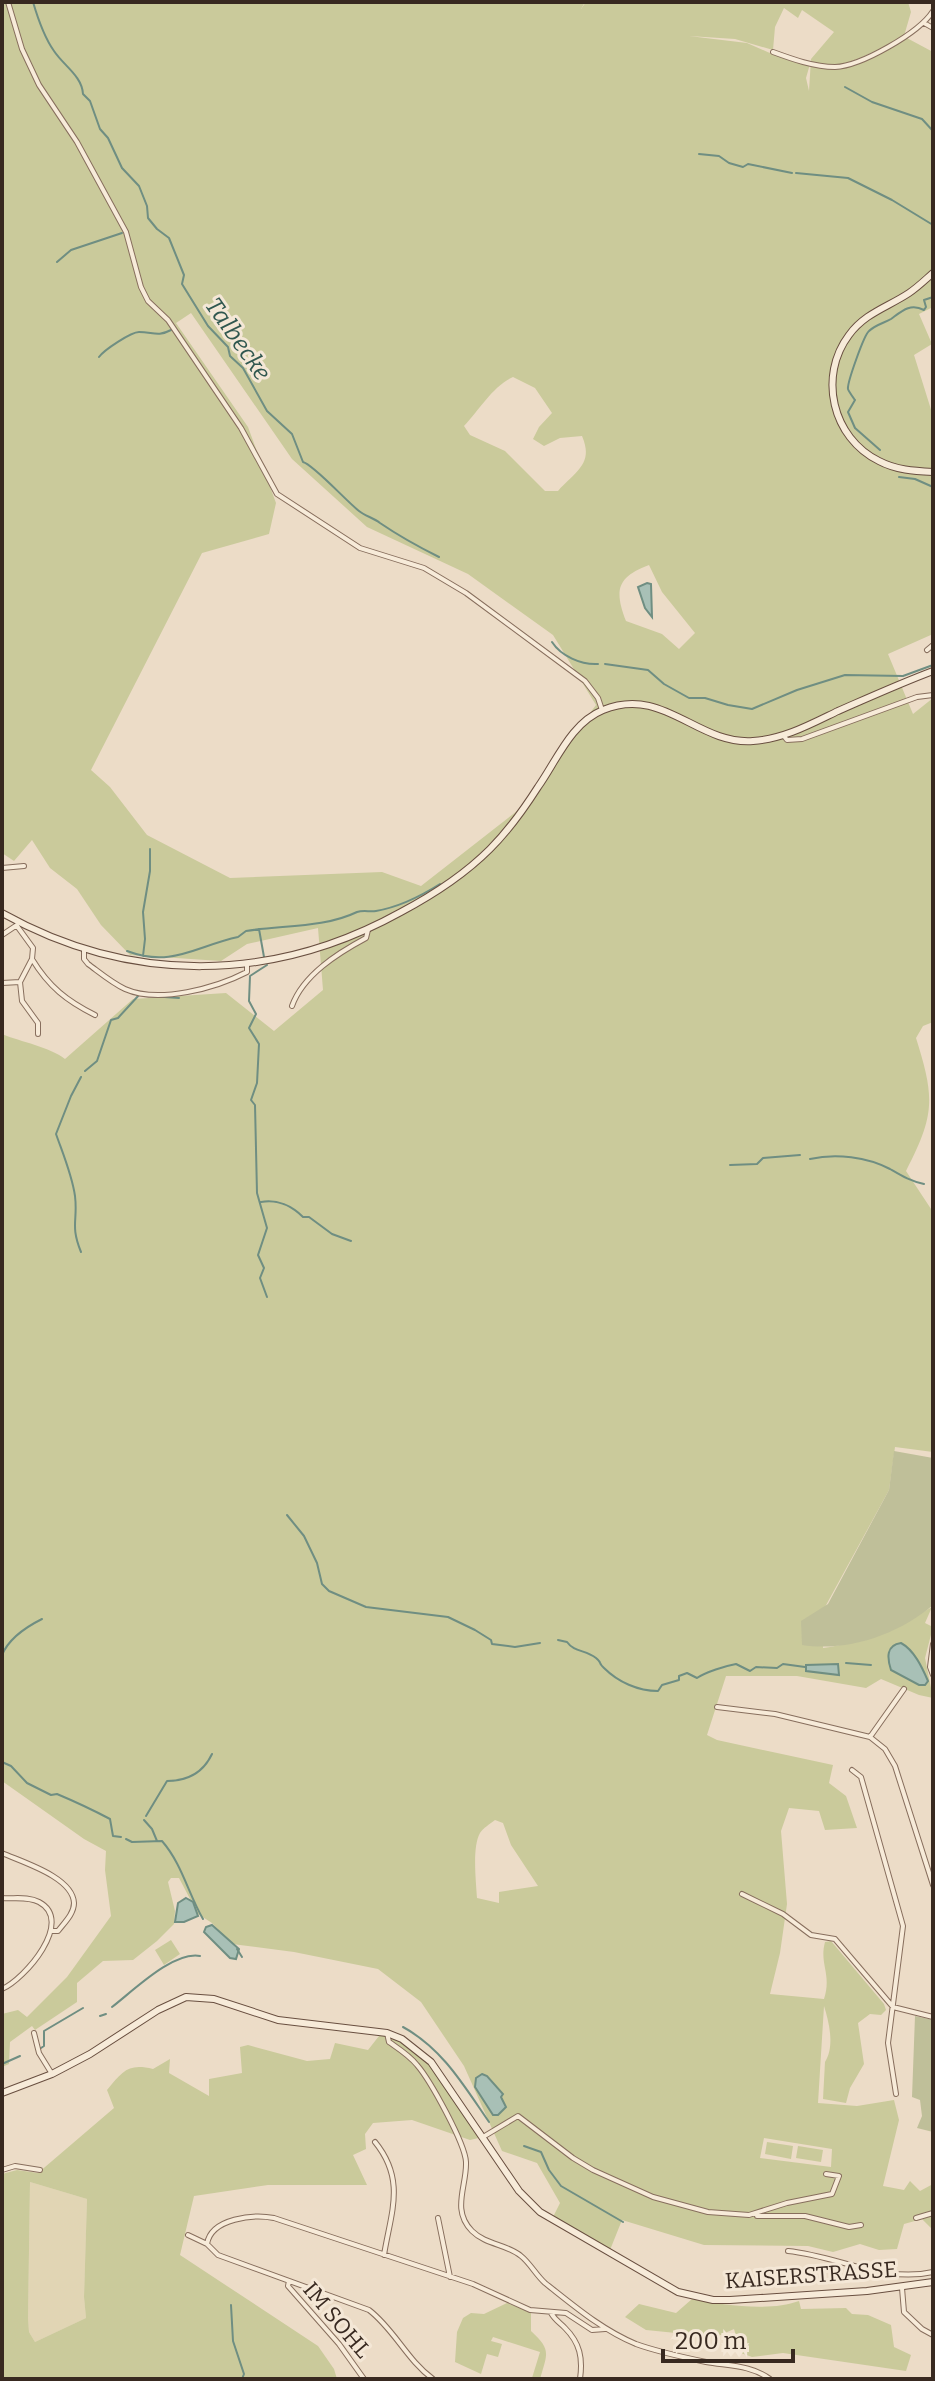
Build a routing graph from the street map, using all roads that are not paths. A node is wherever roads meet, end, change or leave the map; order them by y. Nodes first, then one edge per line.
1 (8, 2) edge
2 (933, 11) edge
3 (924, 23) junction
4 (933, 28) edge
5 (773, 52) dead end
6 (933, 273) edge
7 (933, 472) edge
8 (933, 645) edge
9 (927, 650) dead end
10 (933, 671) edge
11 (933, 695) edge
12 (602, 710) junction
13 (783, 735) junction
14 (24, 866) dead end
15 (2, 868) edge
16 (2, 913) edge
17 (18, 924) junction
18 (368, 930) junction
19 (2, 935) edge
20 (84, 948) junction
21 (32, 959) junction
22 (247, 964) junction
23 (20, 982) junction
24 (2, 983) edge
25 (292, 1006) dead end
26 (95, 1015) dead end
27 (38, 1034) dead end
28 (933, 1644) edge
29 (932, 1666) edge
30 (933, 1675) edge
31 (904, 1689) dead end
32 (717, 1707) dead end
33 (870, 1737) junction
34 (852, 1770) dead end
35 (2, 1853) edge
36 (933, 1885) edge
37 (742, 1894) dead end
38 (2, 1898) edge
39 (2, 1906) edge
40 (51, 1931) junction
41 (2, 1989) edge
42 (893, 2007) junction
43 (933, 2017) edge
44 (34, 2033) dead end
45 (387, 2033) junction
46 (52, 2074) junction
47 (2, 2093) edge
48 (896, 2094) dead end
49 (483, 2137) junction
50 (375, 2142) dead end
51 (2, 2170) edge
52 (40, 2170) dead end
53 (826, 2174) dead end
54 (933, 2213) edge
55 (749, 2215) junction
56 (438, 2218) dead end
57 (916, 2218) dead end
58 (861, 2225) dead end
59 (188, 2235) dead end
60 (207, 2244) junction
61 (788, 2251) dead end
62 (384, 2255) junction
63 (933, 2272) edge
64 (450, 2277) junction
65 (289, 2281) junction
66 (933, 2282) edge
67 (902, 2288) junction
68 (551, 2313) junction
69 (605, 2329) junction
70 (933, 2335) edge
71 (364, 2379) edge
72 (433, 2379) edge
73 (580, 2379) edge
74 (770, 2379) edge

1 - 12 street
2 - 3 street
3 - 4 street
3 - 5 street
6 - 7 main road
8 - 9 street
10 - 13 main road
11 - 13 street
12 - 13 main road
12 - 18 main road
14 - 15 street
16 - 17 main road
17 - 19 street
17 - 20 main road
17 - 21 street
18 - 22 main road
18 - 25 street
20 - 22 main road
20 - 22 street
21 - 23 street
21 - 26 street
23 - 24 street
23 - 27 street
28 - 29 street
29 - 30 street
31 - 33 street
32 - 33 street
33 - 36 street
34 - 42 street
35 - 40 street
37 - 42 street
38 - 39 street
38 - 40 street
40 - 41 street
42 - 43 street
42 - 48 street
44 - 46 street
45 - 46 main road, KAISERSTRASSE
45 - 49 main road, KAISERSTRASSE
45 - 69 street
46 - 47 main road, KAISERSTRASSE
49 - 55 street
49 - 67 main road, KAISERSTRASSE
50 - 62 street
51 - 52 street
53 - 55 street
54 - 57 street
55 - 58 street
56 - 64 street
59 - 60 street
60 - 62 street
60 - 65 street
61 - 63 street
62 - 64 street
64 - 68 street
65 - 71 street, IM SOHL
65 - 72 street
66 - 67 main road, KAISERSTRASSE
67 - 70 street
68 - 69 street
68 - 73 street
69 - 74 street

